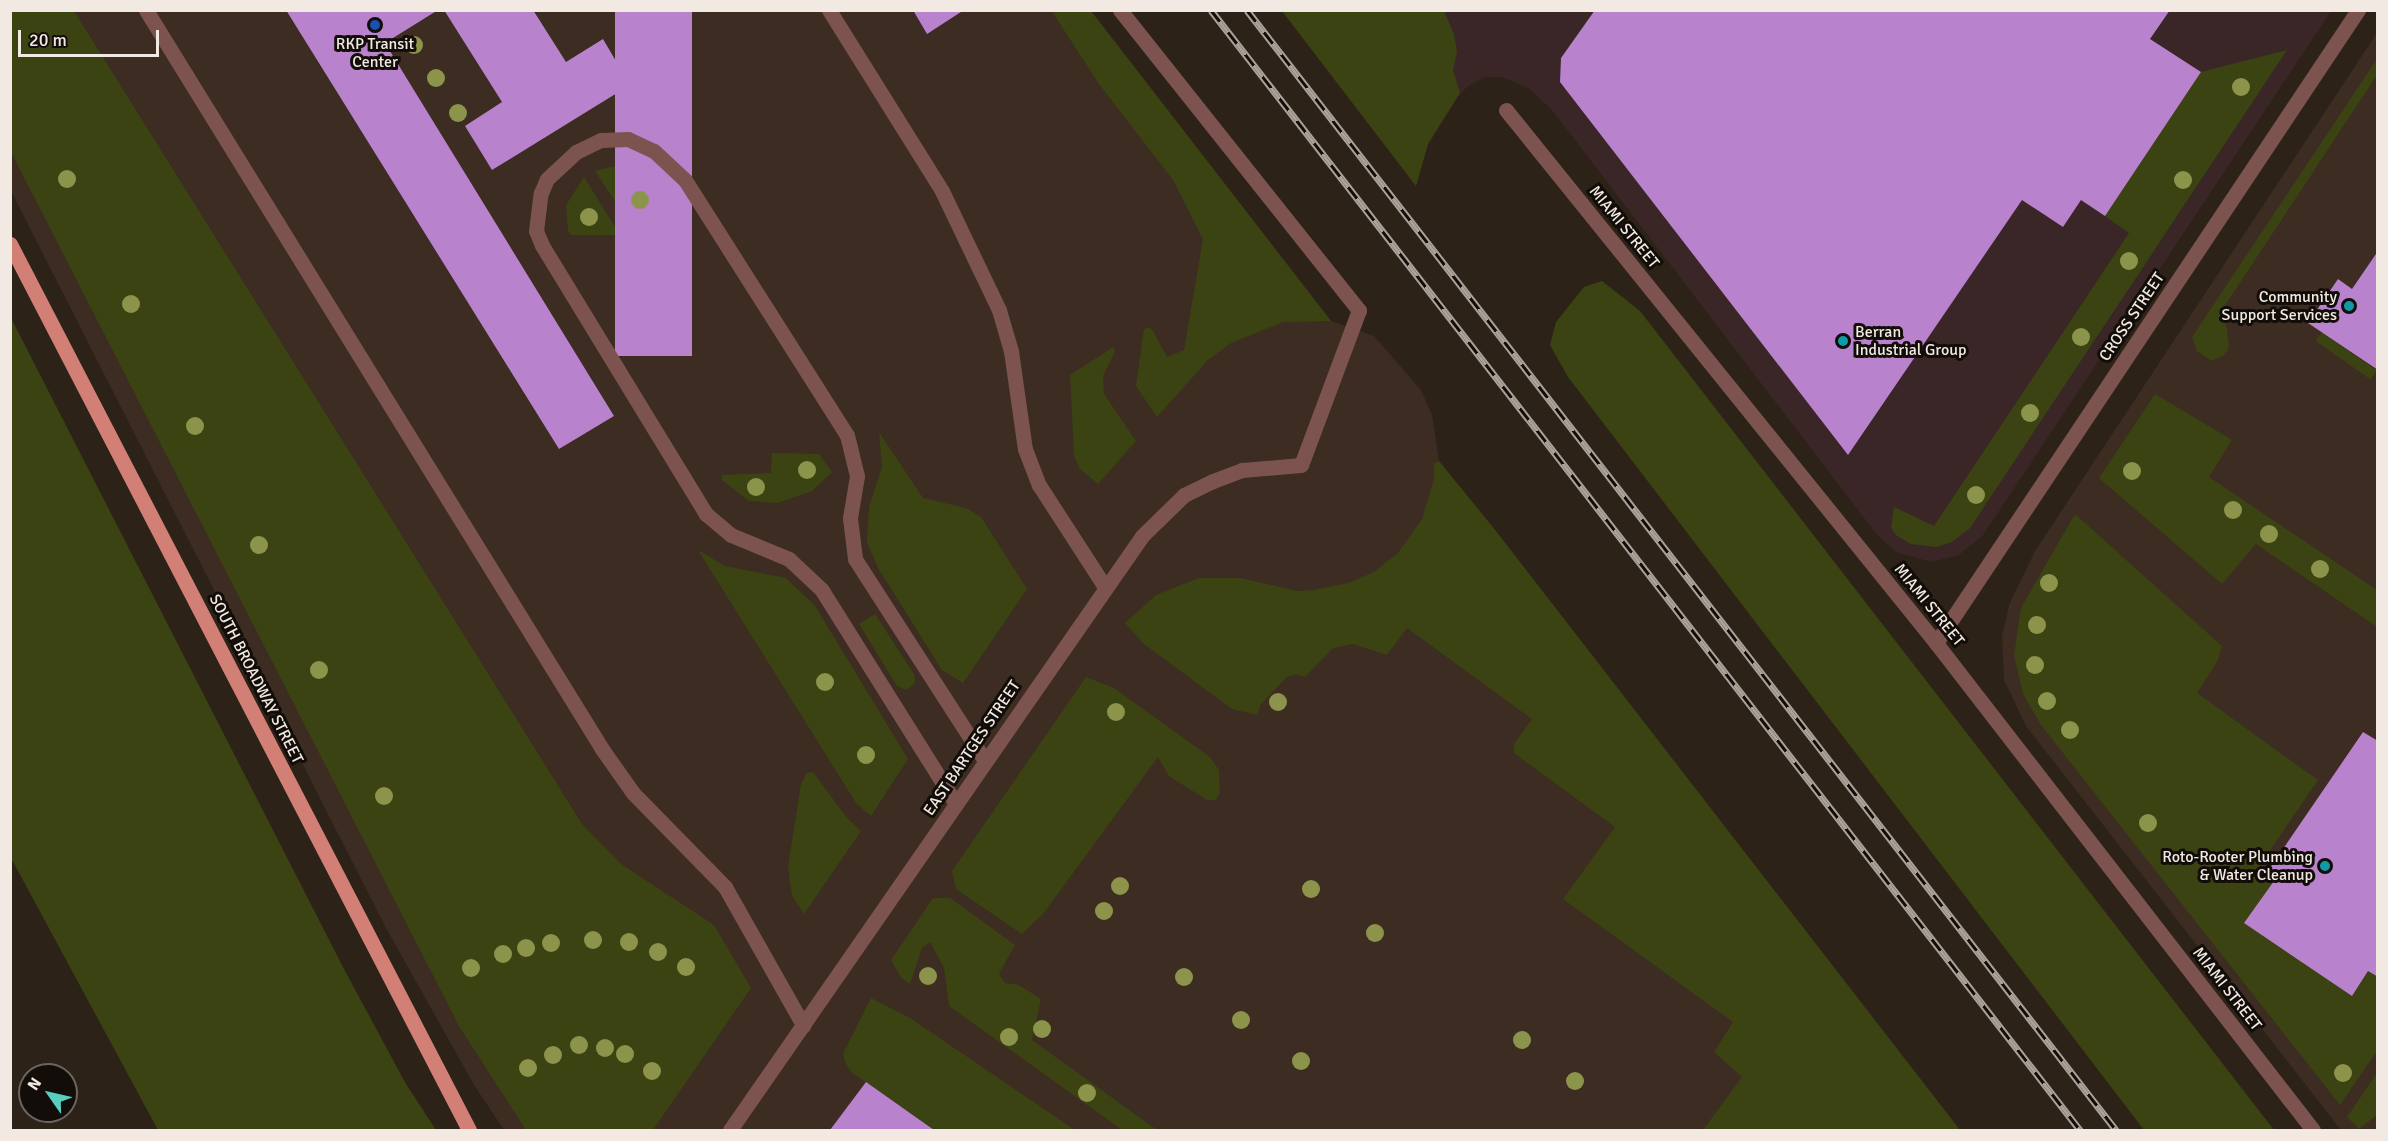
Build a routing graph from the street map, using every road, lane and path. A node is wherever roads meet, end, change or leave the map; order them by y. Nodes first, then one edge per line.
1 (146, 10) edge
2 (829, 10) edge
3 (1120, 10) edge
4 (2358, 10) edge
5 (1506, 110) dead end
6 (10, 244) edge
7 (1105, 587) junction
8 (1936, 643) junction
9 (985, 761) junction
10 (956, 804) junction
11 (803, 1025) junction
12 (469, 1131) edge
13 (730, 1131) edge
14 (2313, 1131) edge

1 - 11 street
2 - 7 street
3 - 7 street, EAST BARTGES STREET
4 - 8 street, CROSS STREET
5 - 8 street, MIAMI STREET
6 - 12 main road, SOUTH BROADWAY STREET
7 - 9 street, EAST BARTGES STREET
8 - 14 street, MIAMI STREET
9 - 10 street, EAST BARTGES STREET
9 - 10 street
10 - 11 street, EAST BARTGES STREET
11 - 13 street, EAST BARTGES STREET

